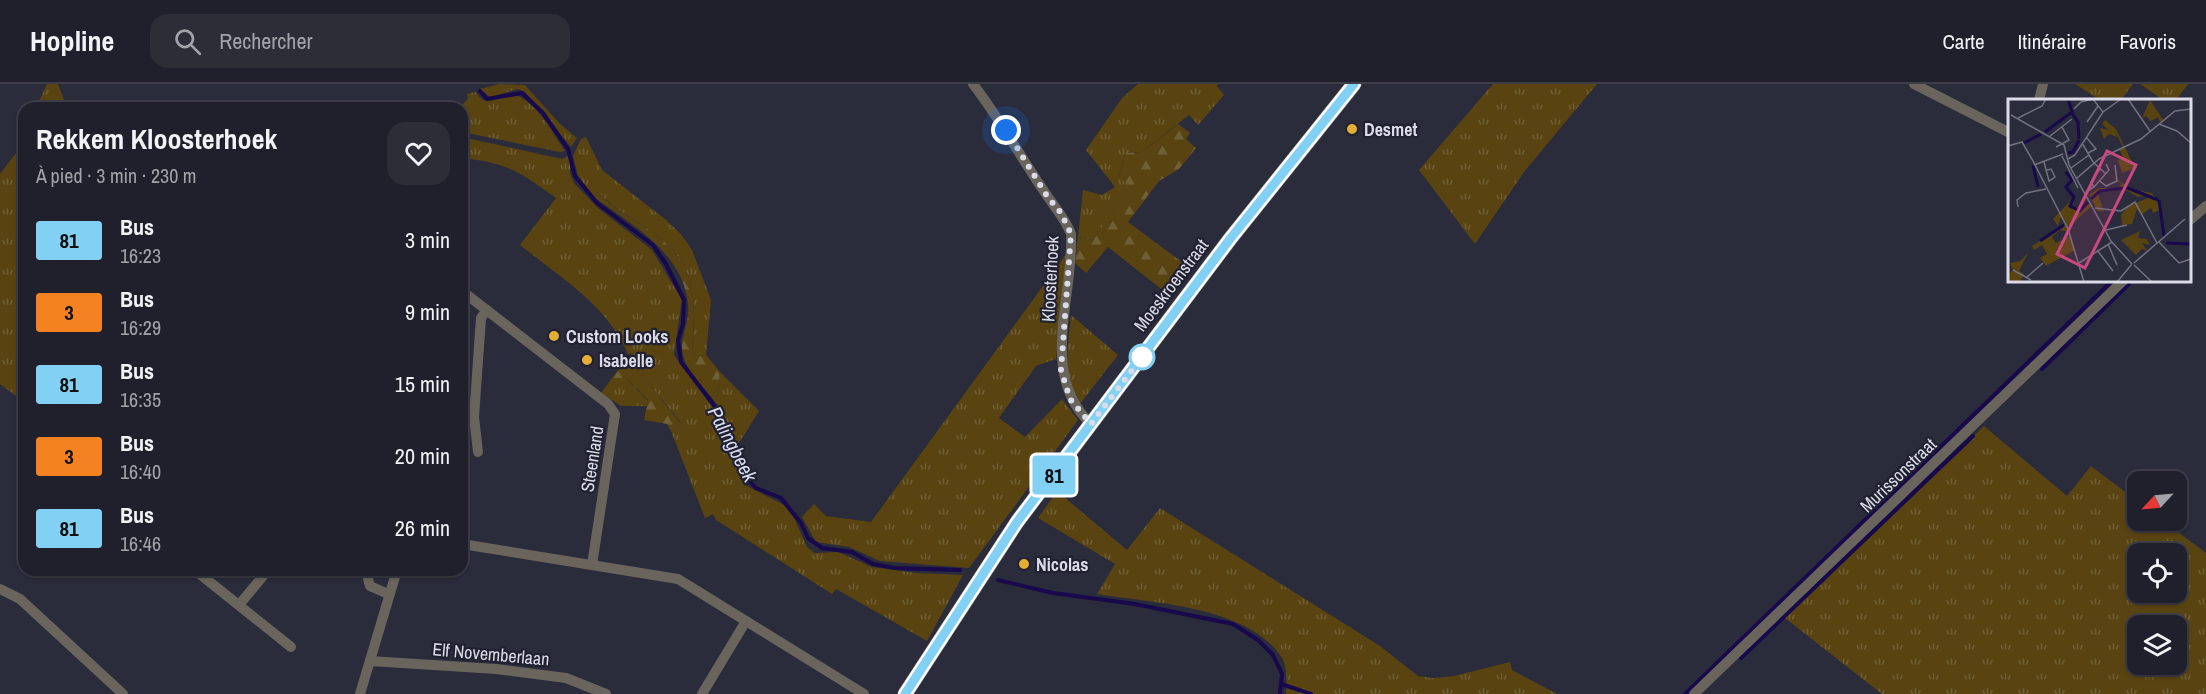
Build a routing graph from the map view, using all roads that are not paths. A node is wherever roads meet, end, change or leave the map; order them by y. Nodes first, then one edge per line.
1 (973, 84) edge
2 (1354, 84) edge
3 (1914, 84) edge
4 (2043, 84) edge
5 (2040, 99) edge
6 (2008, 132) edge
7 (2206, 206) edge
8 (2191, 218) edge
9 (2122, 282) edge
10 (468, 296) edge
11 (487, 310) junction
12 (1091, 424) junction
13 (478, 452) dead end
14 (468, 545) edge
15 (592, 565) junction
16 (202, 576) edge
17 (263, 576) edge
18 (369, 576) edge
19 (395, 576) edge
20 (0, 590) edge
21 (388, 594) junction
22 (239, 605) junction
23 (746, 621) junction
24 (291, 647) dead end
25 (370, 661) junction
26 (123, 694) edge
27 (360, 694) edge
28 (606, 694) edge
29 (702, 694) edge
30 (864, 694) edge
31 (905, 694) edge
32 (1694, 694) edge

1 - 12 street, Kloosterhoek
2 - 12 main road, Moeskroenstraat
3 - 6 street
4 - 5 street
7 - 8 street
9 - 32 street, Murissonstraat
10 - 11 street, Steenland
11 - 13 street
11 - 15 street, Steenland
12 - 31 main road, Moeskroenstraat
14 - 15 street
15 - 23 street
16 - 22 street
17 - 22 street
18 - 21 street
19 - 21 street
20 - 26 street
21 - 25 street
22 - 24 street
23 - 29 street
23 - 30 street
25 - 27 street
25 - 28 street, Elf Novemberlaan

